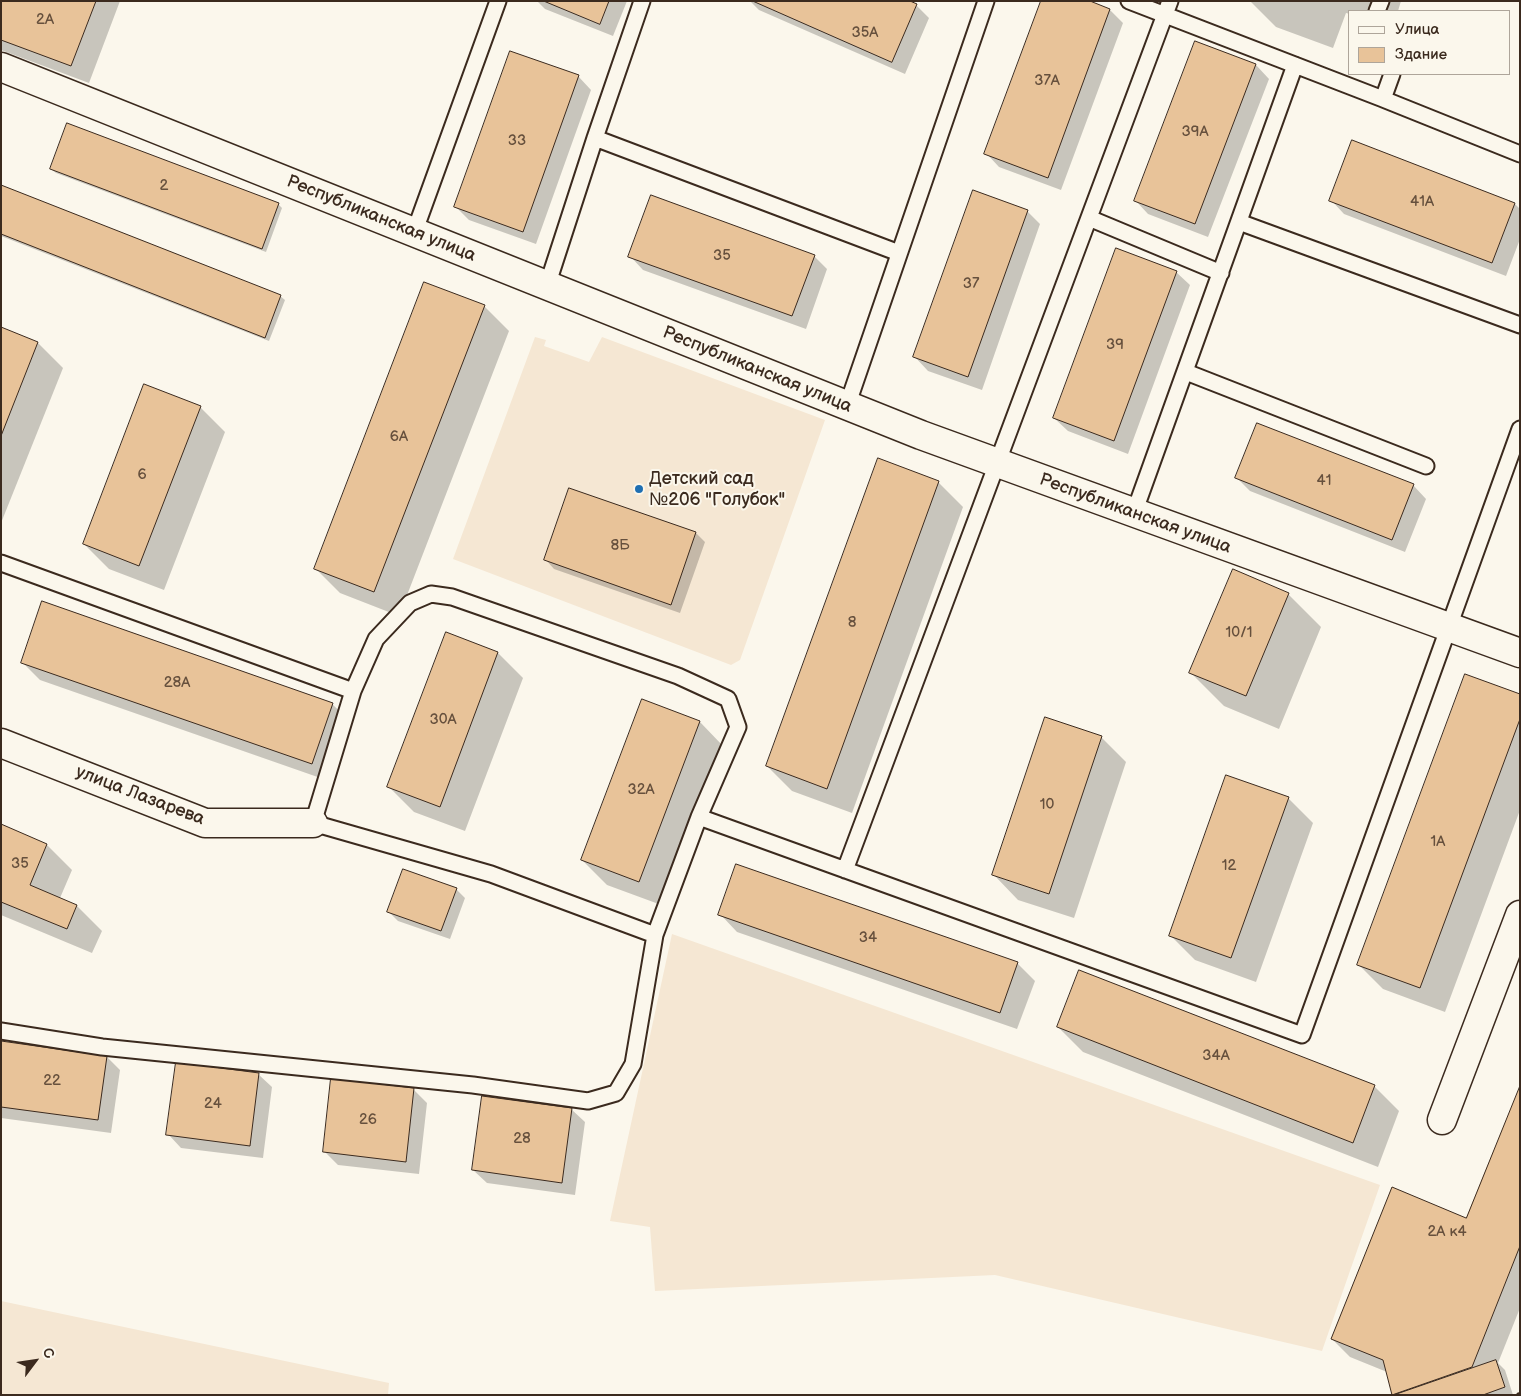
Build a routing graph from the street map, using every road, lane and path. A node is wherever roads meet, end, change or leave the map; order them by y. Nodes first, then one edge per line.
1 (498, 1) edge
2 (642, 1) edge
3 (986, 1) edge
4 (1128, 1) edge
5 (1170, 1) edge
6 (1165, 16) junction
7 (1295, 65) junction
8 (1, 67) edge
9 (1392, 75) edge
10 (1382, 99) junction
11 (595, 138) junction
12 (1520, 154) edge
13 (1089, 218) junction
14 (1240, 222) junction
15 (414, 233) junction
16 (899, 254) junction
17 (1221, 273) junction
18 (547, 286) junction
19 (1520, 325) edge
20 (1186, 372) junction
21 (847, 406) junction
22 (1520, 429) edge
23 (996, 464) junction
24 (1426, 466) dead end
25 (1134, 514) junction
26 (1, 563) edge
27 (1448, 627) junction
28 (1520, 653) edge
29 (353, 692) junction
30 (1, 743) edge
31 (699, 817) junction
32 (313, 823) junction
33 (845, 870) junction
34 (1520, 915) edge
35 (655, 935) junction
36 (1, 1031) edge
37 (1442, 1120) dead end

1 - 15 lane
2 - 11 lane
3 - 16 lane
4 - 6 lane
5 - 6 lane
6 - 7 lane
6 - 13 lane
7 - 10 lane
7 - 14 lane
8 - 15 street, Республиканская улица
9 - 10 lane
10 - 12 lane
11 - 16 lane
11 - 18 lane
13 - 17 lane
13 - 23 lane
14 - 17 lane
14 - 19 lane
15 - 18 street, Республиканская улица
16 - 21 lane
17 - 20 lane
18 - 21 street, Республиканская улица
20 - 24 lane
20 - 25 lane
21 - 23 street, Республиканская улица
22 - 27 lane
23 - 25 street, Республиканская улица
23 - 33 lane
25 - 27 street, Республиканская улица
26 - 29 lane
27 - 28 street, Республиканская улица
27 - 33 lane
29 - 31 lane
29 - 32 lane
30 - 32 street, улица Лазарева
31 - 33 lane
31 - 35 lane
32 - 35 lane
34 - 37 street
35 - 36 lane

